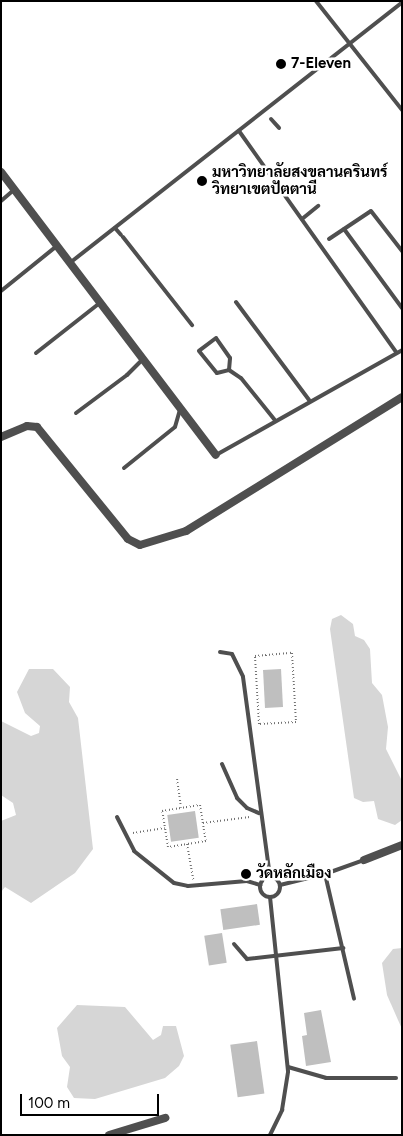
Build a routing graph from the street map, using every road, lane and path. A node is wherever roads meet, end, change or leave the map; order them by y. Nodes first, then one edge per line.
1 (316, 1) edge
2 (402, 2) edge
3 (349, 43) junction
4 (402, 110) edge
5 (271, 119) dead end
6 (279, 128) dead end
7 (239, 131) junction
8 (1, 172) edge
9 (15, 189) junction
10 (1, 201) edge
11 (318, 206) dead end
12 (302, 218) junction
13 (115, 228) junction
14 (344, 229) junction
15 (329, 239) dead end
16 (58, 245) junction
17 (402, 251) edge
18 (71, 262) junction
19 (1, 291) edge
20 (101, 302) junction
21 (236, 302) dead end
22 (402, 308) edge
23 (192, 325) dead end
24 (402, 350) edge
25 (396, 352) junction
26 (36, 353) dead end
27 (144, 357) junction
28 (229, 370) junction
29 (402, 397) edge
30 (309, 400) junction
31 (180, 409) junction
32 (76, 413) dead end
33 (274, 419) junction
34 (1, 436) edge
35 (216, 455) joint
36 (124, 468) dead end
37 (220, 652) dead end
38 (292, 654) joint
39 (222, 764) dead end
40 (177, 780) dead end
41 (181, 808) junction
42 (260, 814) junction
43 (117, 817) dead end
44 (203, 823) junction
45 (165, 828) junction
46 (124, 835) junction
47 (187, 844) junction
48 (402, 845) edge
49 (364, 860) joint
50 (325, 874) junction
51 (270, 876) junction
52 (260, 885) junction
53 (280, 885) junction
54 (194, 886) junction
55 (270, 897) junction
56 (234, 944) dead end
57 (343, 948) junction
58 (276, 955) junction
59 (354, 998) dead end
60 (288, 1067) junction
61 (396, 1078) dead end
62 (165, 1118) dead end
63 (109, 1135) edge
64 (270, 1135) edge

1 - 3 lane
2 - 3 lane
3 - 4 lane
3 - 7 lane
5 - 6 lane
7 - 12 lane
7 - 13 lane
8 - 9 street
9 - 10 lane
9 - 16 street
11 - 12 lane
12 - 25 lane
13 - 18 lane
13 - 23 lane
14 - 15 lane
14 - 17 lane
14 - 22 lane
16 - 18 street
16 - 19 lane
18 - 20 street
20 - 26 lane
20 - 27 street
21 - 30 lane
24 - 25 lane
25 - 30 lane
27 - 31 street
27 - 32 lane
28 - 28 lane
28 - 33 lane
29 - 34 street
30 - 33 lane
31 - 35 street
31 - 36 lane
33 - 35 lane
37 - 42 lane
38 - 38 path
39 - 42 lane
40 - 41 path
41 - 44 path
41 - 45 path
42 - 44 path
42 - 51 lane
43 - 46 lane
44 - 47 path
45 - 46 path
45 - 47 path
46 - 54 lane
47 - 54 path
48 - 49 street
49 - 50 lane
50 - 53 lane
50 - 57 lane
51 - 52 lane
51 - 53 lane
52 - 54 lane
52 - 55 lane
53 - 55 lane
55 - 58 lane
56 - 58 lane
57 - 58 lane
57 - 59 lane
58 - 60 lane
60 - 61 lane
60 - 64 lane
62 - 63 street

